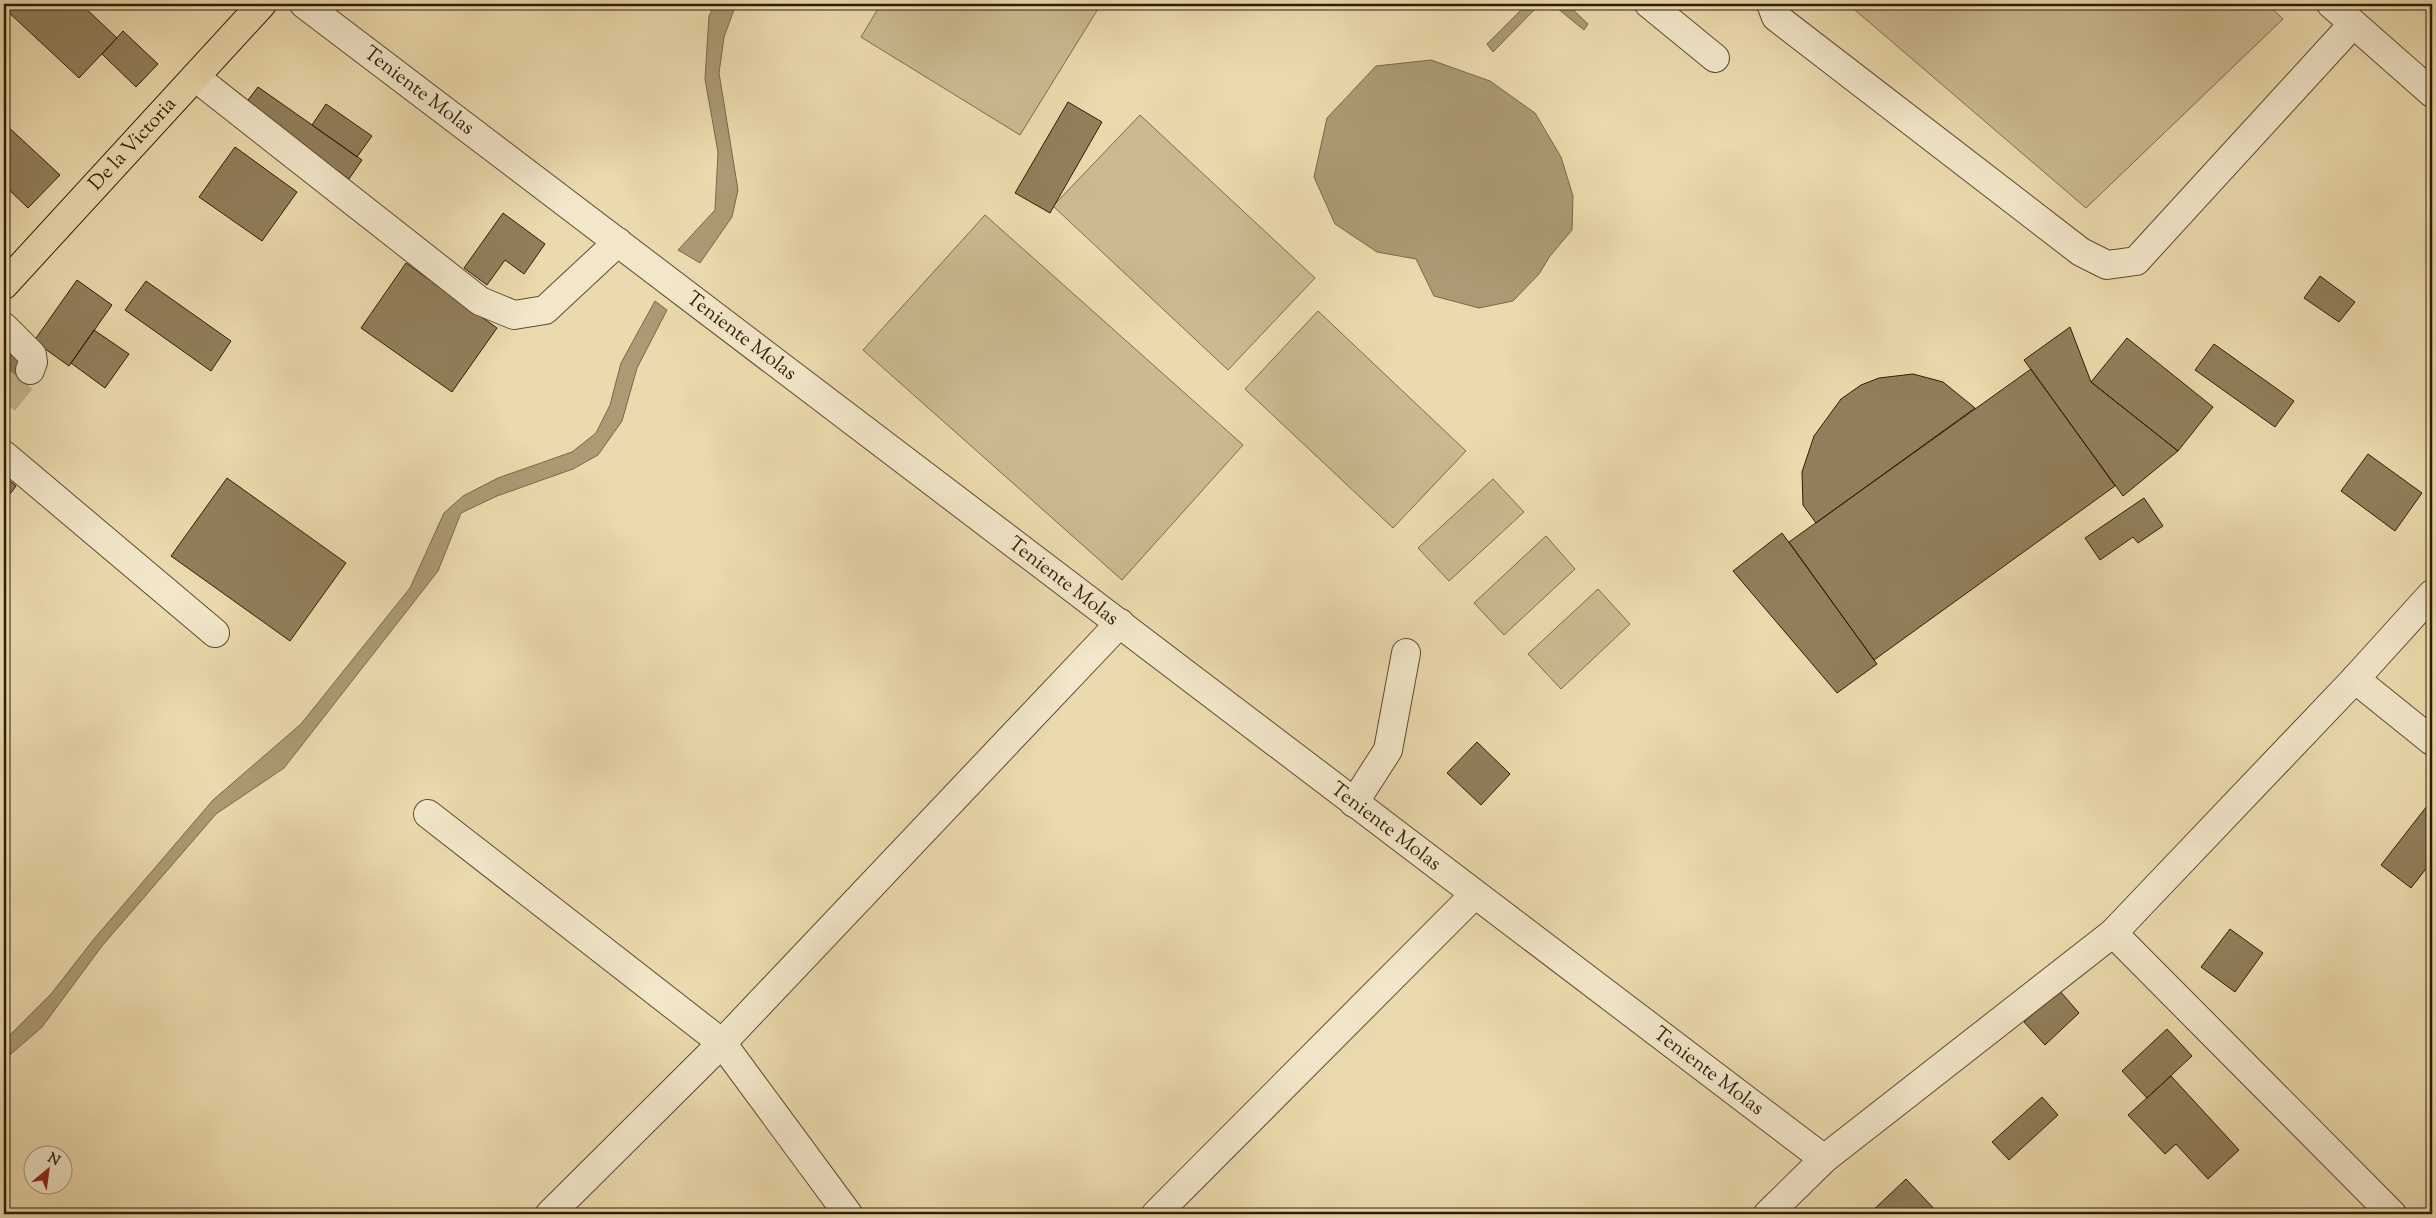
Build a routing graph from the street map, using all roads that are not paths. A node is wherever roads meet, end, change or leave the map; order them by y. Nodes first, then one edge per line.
1 (262, 4) edge
2 (304, 4) edge
3 (1649, 4) edge
4 (1771, 4) edge
5 (2331, 4) edge
6 (2352, 24) junction
7 (1715, 58) dead end
8 (195, 77) junction
9 (2432, 92) edge
10 (618, 242) junction
11 (4, 285) edge
12 (4, 327) edge
13 (30, 370) dead end
14 (4, 455) edge
15 (2432, 594) edge
16 (1120, 623) junction
17 (215, 633) dead end
18 (1406, 653) dead end
19 (2355, 680) junction
20 (2432, 741) edge
21 (1354, 803) junction
22 (428, 814) dead end
23 (1474, 895) junction
24 (2113, 933) junction
25 (722, 1043) junction
26 (1824, 1159) junction
27 (550, 1214) edge
28 (848, 1214) edge
29 (1156, 1214) edge
30 (1768, 1214) edge
31 (2392, 1214) edge

1 - 8 main road, De la Victoria
2 - 10 street, Teniente Molas
3 - 7 street
4 - 6 street
5 - 6 street
6 - 9 street
8 - 10 street
8 - 11 main road, De la Victoria
10 - 16 street, Teniente Molas
12 - 13 street
14 - 17 street
15 - 19 street
16 - 21 street, Teniente Molas
16 - 25 street
18 - 21 street
19 - 20 street
19 - 24 street
21 - 23 street, Teniente Molas
22 - 25 street
23 - 26 street, Teniente Molas
23 - 29 street
24 - 26 street
24 - 31 street
25 - 27 street
25 - 28 street
26 - 30 street

